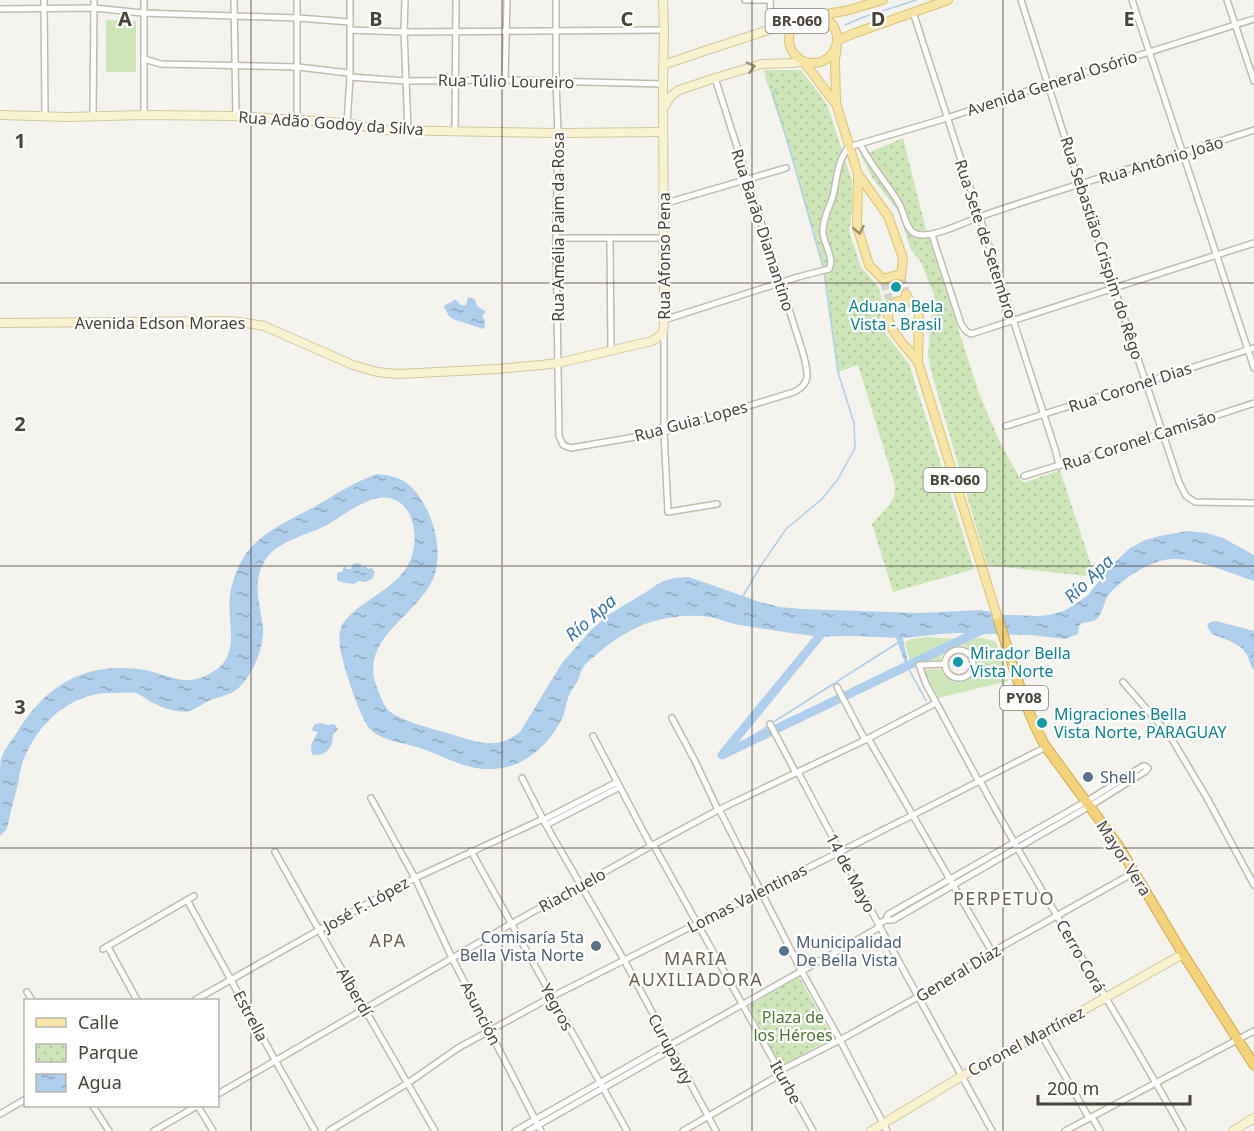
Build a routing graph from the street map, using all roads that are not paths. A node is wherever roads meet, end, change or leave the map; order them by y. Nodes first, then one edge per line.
1 (44, 0) edge
2 (94, 0) edge
3 (144, 0) edge
4 (234, 0) edge
5 (297, 0) edge
6 (350, 0) edge
7 (405, 0) edge
8 (456, 0) edge
9 (507, 0) edge
10 (556, 0) edge
11 (663, 0) edge
12 (745, 0) edge
13 (770, 0) edge
14 (882, 0) edge
15 (948, 0) edge
16 (1021, 0) edge
17 (1132, 0) edge
18 (1227, 0) edge
19 (871, 2) edge
20 (43, 8) junction
21 (0, 9) edge
22 (94, 9) junction
23 (913, 12) junction
24 (143, 13) junction
25 (819, 15) junction
26 (235, 16) junction
27 (298, 18) junction
28 (1254, 18) edge
29 (796, 21) junction
30 (350, 22) junction
31 (1235, 25) junction
32 (772, 28) junction
33 (350, 30) junction
34 (664, 30) junction
35 (404, 32) junction
36 (456, 32) junction
37 (506, 32) junction
38 (556, 32) junction
39 (837, 43) junction
40 (1148, 51) junction
41 (144, 59) junction
42 (803, 61) junction
43 (663, 65) junction
44 (236, 66) junction
45 (298, 67) junction
46 (350, 75) junction
47 (715, 78) junction
48 (455, 80) junction
49 (505, 80) junction
50 (406, 81) junction
51 (1254, 81) edge
52 (556, 82) junction
53 (663, 84) junction
54 (1048, 84) junction
55 (836, 103) junction
56 (663, 109) junction
57 (0, 115) edge
58 (144, 115) junction
59 (45, 116) junction
60 (93, 116) junction
61 (236, 116) junction
62 (947, 118) junction
63 (297, 121) junction
64 (347, 123) junction
65 (408, 130) junction
66 (455, 130) junction
67 (1254, 130) edge
68 (663, 132) junction
69 (558, 133) junction
70 (860, 144) junction
71 (849, 147) junction
72 (1183, 153) junction
73 (786, 168) dead end
74 (858, 174) junction
75 (747, 179) junction
76 (1080, 185) junction
77 (663, 204) junction
78 (980, 217) junction
79 (932, 235) junction
80 (556, 238) junction
81 (610, 238) junction
82 (663, 238) junction
83 (1254, 243) edge
84 (1217, 255) junction
85 (780, 283) junction
86 (1114, 287) junction
87 (664, 320) junction
88 (1013, 321) junction
89 (0, 323) edge
90 (664, 331) junction
91 (1251, 349) edge
92 (611, 350) junction
93 (918, 362) junction
94 (558, 363) junction
95 (1254, 368) edge
96 (806, 382) joint
97 (1146, 382) junction
98 (1254, 403) edge
99 (1043, 415) junction
100 (1006, 426) dead end
101 (664, 432) junction
102 (1163, 433) junction
103 (571, 448) joint
104 (1059, 466) junction
105 (1024, 476) dead end
106 (1254, 503) edge
107 (717, 504) dead end
108 (999, 622) joint
109 (945, 664) junction
110 (1123, 682) dead end
111 (837, 687) dead end
112 (932, 705) junction
113 (672, 718) dead end
114 (770, 724) dead end
115 (593, 736) dead end
116 (866, 739) junction
117 (1046, 747) junction
118 (797, 772) junction
119 (522, 778) dead end
120 (980, 781) junction
121 (619, 784) junction
122 (371, 798) dead end
123 (1088, 804) junction
124 (718, 810) junction
125 (913, 815) junction
126 (544, 821) junction
127 (652, 845) junction
128 (1015, 845) junction
129 (471, 851) junction
130 (840, 851) junction
131 (276, 852) dead end
132 (1135, 872) junction
133 (415, 878) junction
134 (951, 882) junction
135 (581, 885) junction
136 (1254, 885) edge
137 (761, 891) junction
138 (194, 896) dead end
139 (187, 900) junction
140 (1058, 915) junction
141 (697, 923) junction
142 (511, 924) junction
143 (879, 925) junction
144 (319, 930) junction
145 (993, 952) junction
146 (1183, 954) junction
147 (452, 958) junction
148 (624, 960) junction
149 (801, 970) junction
150 (231, 980) junction
151 (27, 992) dead end
152 (551, 997) junction
153 (918, 997) junction
154 (1106, 998) junction
155 (31, 999) edge
156 (136, 999) edge
157 (197, 999) edge
158 (742, 1004) junction
159 (365, 1009) junction
160 (490, 1030) junction
161 (1254, 1031) edge
162 (1041, 1034) junction
163 (840, 1040) junction
164 (1237, 1040) junction
165 (667, 1047) junction
166 (274, 1060) junction
167 (1254, 1065) edge
168 (780, 1073) junction
169 (962, 1076) junction
170 (408, 1083) junction
171 (1156, 1083) junction
172 (601, 1085) junction
173 (219, 1093) edge
174 (24, 1100) edge
175 (94, 1107) edge
176 (196, 1107) edge
177 (199, 1107) edge
178 (0, 1114) edge
179 (708, 1117) junction
180 (1090, 1118) junction
181 (1254, 1118) edge
182 (538, 1125) edge
183 (885, 1127) edge
184 (109, 1131) edge
185 (154, 1131) edge
186 (213, 1131) edge
187 (315, 1131) edge
188 (329, 1131) edge
189 (435, 1131) edge
190 (515, 1131) edge
191 (528, 1131) edge
192 (627, 1131) edge
193 (682, 1131) edge
194 (716, 1131) edge
195 (813, 1131) edge
196 (871, 1131) edge
197 (992, 1131) edge
198 (1065, 1131) edge
199 (1100, 1131) edge
200 (1183, 1131) edge
201 (1233, 1131) edge

1 - 20 street
2 - 22 street
3 - 24 street
4 - 26 street
5 - 27 street
6 - 30 street
7 - 35 street
8 - 36 street
9 - 37 street
10 - 38 street, Rua Amélia Paim da Rosa
11 - 34 street, Rua Afonso Pena
12 - 13 street
13 - 32 street
14 - 19 main road, BR-060
15 - 23 main road, BR-060
16 - 54 street, Rua Sebastião Crispim do Rêgo
17 - 40 street
18 - 31 street
19 - 25 main road, BR-060
20 - 21 street
20 - 22 street
20 - 59 street
22 - 24 street
22 - 60 street
23 - 39 main road, BR-060
23 - 62 street, Rua Sete de Setembro
24 - 26 street
24 - 41 street
25 - 29 main road, BR-060
25 - 39 main road, BR-060
26 - 27 street
26 - 44 street
27 - 30 street
27 - 45 street
28 - 31 street, Avenida General Osório
29 - 32 street
29 - 42 main road, BR-060
30 - 33 street
31 - 40 street, Avenida General Osório
31 - 51 street
32 - 43 street
33 - 35 street
33 - 46 street
34 - 38 street
34 - 43 street, Rua Afonso Pena
35 - 36 street
35 - 50 street
36 - 37 street
36 - 48 street
37 - 38 street
37 - 49 street
38 - 52 street, Rua Amélia Paim da Rosa
39 - 42 main road, BR-060
39 - 55 main road, BR-060
40 - 54 street, Avenida General Osório
40 - 72 street
41 - 44 street
41 - 58 street
47 -> 42 street
42 - 55 main road, BR-060
43 - 53 street, Rua Afonso Pena
44 - 45 street, Rua Túlio Loureiro
44 - 61 street
45 - 46 street, Rua Túlio Loureiro
45 - 63 street
46 - 50 street, Rua Túlio Loureiro
46 - 64 street
47 - 56 street
47 - 75 street, Rua Barão Diamantino
48 - 49 street, Rua Túlio Loureiro
48 - 50 street, Rua Túlio Loureiro
48 - 66 street
49 - 52 street, Rua Túlio Loureiro
50 - 65 street
52 - 53 street, Rua Túlio Loureiro
52 - 69 street, Rua Amélia Paim da Rosa
53 - 56 street, Rua Afonso Pena
54 - 62 street, Avenida General Osório
54 - 76 street, Rua Sebastião Crispim do Rêgo
55 - 71 main road, BR-060
56 - 68 street, Rua Afonso Pena
57 - 59 street, Rua Adão Godoy da Silva
58 - 60 street, Rua Adão Godoy da Silva
58 - 61 street, Rua Adão Godoy da Silva
59 - 60 street, Rua Adão Godoy da Silva
61 - 63 street, Rua Adão Godoy da Silva
62 - 70 street, Avenida General Osório
62 - 78 street, Rua Sete de Setembro
63 - 64 street, Rua Adão Godoy da Silva
64 - 65 street, Rua Adão Godoy da Silva
65 - 66 street, Rua Adão Godoy da Silva
66 - 69 street, Rua Adão Godoy da Silva
67 - 72 street, Rua Antônio João
68 - 69 street, Rua Adão Godoy da Silva
68 - 77 street, Rua Afonso Pena
69 - 80 street, Rua Amélia Paim da Rosa
70 - 71 street, Avenida General Osório
70 - 79 street
71 - 74 main road, BR-060
71 - 85 street
72 - 76 street, Rua Antônio João
72 - 84 street
73 - 75 street
74 -> 74 main road, BR-060
75 - 77 street
75 - 85 street, Rua Barão Diamantino
76 - 78 street, Rua Antônio João
76 - 86 street, Rua Sebastião Crispim do Rêgo
77 - 82 street, Rua Afonso Pena
78 - 79 street, Rua Antônio João
78 - 88 street, Rua Sete de Setembro
79 - 88 street
80 - 81 street
80 - 94 street, Rua Amélia Paim da Rosa
81 - 82 street
81 - 92 street
82 - 87 street, Rua Afonso Pena
83 - 84 street
84 - 86 street
84 - 91 street
85 - 87 street
85 - 96 street, Rua Barão Diamantino
86 - 88 street
86 - 97 street, Rua Sebastião Crispim do Rêgo
87 - 90 street, Rua Afonso Pena
88 - 99 street, Rua Sete de Setembro
89 - 94 street, Avenida Edson Moraes
90 - 92 street, Avenida Edson Moraes
90 - 101 street, Rua Afonso Pena
91 - 95 street
91 - 97 street, Rua Coronel Dias
92 - 94 street, Avenida Edson Moraes
93 - 93 main road, BR-060
93 - 108 main road, BR-060
94 - 103 street, Rua Amélia Paim da Rosa
96 - 101 street, Rua Guia Lopes
97 - 99 street, Rua Coronel Dias
97 - 102 street, Rua Sebastião Crispim do Rêgo
98 - 102 street, Rua Coronel Camisão
99 - 100 street, Rua Coronel Dias
99 - 104 street, Rua Sete de Setembro
101 - 103 street, Rua Guia Lopes
101 - 107 street, Rua Afonso Pena
102 - 104 street, Rua Coronel Camisão
102 - 106 street, Rua Sebastião Crispim do Rêgo
104 - 105 street, Rua Coronel Camisão
108 - 117 highway, Mayor Vera / PY08
109 - 109 street, Cerro Corá
109 - 112 street, Cerro Corá
110 - 136 street
111 - 116 street
112 - 116 street, Riachuelo
112 - 120 street, Cerro Corá
113 - 124 street
114 - 118 street, 14 de Mayo
115 - 121 street, Iturbe
116 - 118 street, Riachuelo
116 - 125 street
117 - 120 street, Lomas Valentinas
117 - 123 highway, Mayor Vera / PY08
118 - 124 street, Riachuelo
118 - 130 street, 14 de Mayo
119 - 126 street, Curupayty
120 - 125 street, Lomas Valentinas
120 - 128 street, Cerro Corá
121 - 126 street, José F. López
121 - 127 street, Iturbe
122 - 133 street, Asunción
123 - 123 street
123 - 128 street
123 - 132 highway, Mayor Vera / PY08
124 - 127 street, Riachuelo
124 - 137 street
125 - 130 street, Lomas Valentinas
125 - 134 street
126 - 129 street, José F. López
126 - 135 street, Curupayty
127 - 135 street, Riachuelo
127 - 141 street, Iturbe
128 - 134 street
128 - 140 street, Cerro Corá
129 - 133 street, José F. López
129 - 142 street, Yegros
130 - 137 street, Lomas Valentinas
130 - 143 street, 14 de Mayo
131 - 144 street, Alberdí
132 - 140 street, General Díaz
132 - 146 highway, Mayor Vera / PY08
133 - 144 street, José F. López
133 - 147 street, Asunción
134 - 143 street
134 - 145 street
135 - 142 street, Riachuelo
135 - 148 street, Curupayty
137 - 141 street, Lomas Valentinas
137 - 149 street
138 - 139 street
139 - 150 street, Estrella
139 - 156 street
140 - 145 street, General Díaz
140 - 154 street, Cerro Corá
141 - 148 street, Lomas Valentinas
141 - 158 street, Iturbe
142 - 147 street, Riachuelo
142 - 152 street, Yegros
143 - 149 street
143 - 153 street, 14 de Mayo
144 - 150 street, José F. López
144 - 159 street, Alberdí
145 - 153 street, General Díaz
146 - 154 street, Coronel Martínez
146 - 164 highway, Mayor Vera / PY08
147 - 159 street, Riachuelo
147 - 160 street, Asunción
148 - 152 street, Lomas Valentinas
148 - 165 street, Curupayty
149 - 158 street
149 - 163 street
150 - 157 street, José F. López
150 - 166 street, Estrella
151 - 155 street
152 - 160 street, Lomas Valentinas
152 - 172 street, Yegros
153 - 163 street, General Díaz
153 - 169 street, 14 de Mayo
154 - 162 street, Coronel Martínez
154 - 171 street, Cerro Corá
158 - 165 street
158 - 168 street, Iturbe
159 - 166 street, Riachuelo
159 - 170 street, Alberdí
160 - 170 street, Lomas Valentinas
160 - 182 street, Asunción
161 - 164 street
162 - 169 street, Coronel Martínez
162 - 180 street
163 - 168 street, General Díaz
163 - 183 street
164 - 167 highway, Mayor Vera / PY08
164 - 171 street
165 - 172 street
165 - 179 street, Curupayty
166 - 173 street, Riachuelo
166 - 187 street, Estrella
168 - 179 street, General Díaz
168 - 195 street, Iturbe
169 - 183 street, Coronel Martínez
169 - 197 street, 14 de Mayo
170 - 188 street, Lomas Valentinas
170 - 189 street, Alberdí
171 - 180 street
171 - 200 street, Cerro Corá
172 - 182 street
172 - 192 street, Yegros
174 - 178 street
175 - 184 street
176 - 185 street
177 - 186 street
179 - 193 street, General Díaz
179 - 194 street, Curupayty
180 - 198 street
180 - 199 street
181 - 201 street
182 - 190 street
182 - 191 street
183 - 196 street, Coronel Martínez

